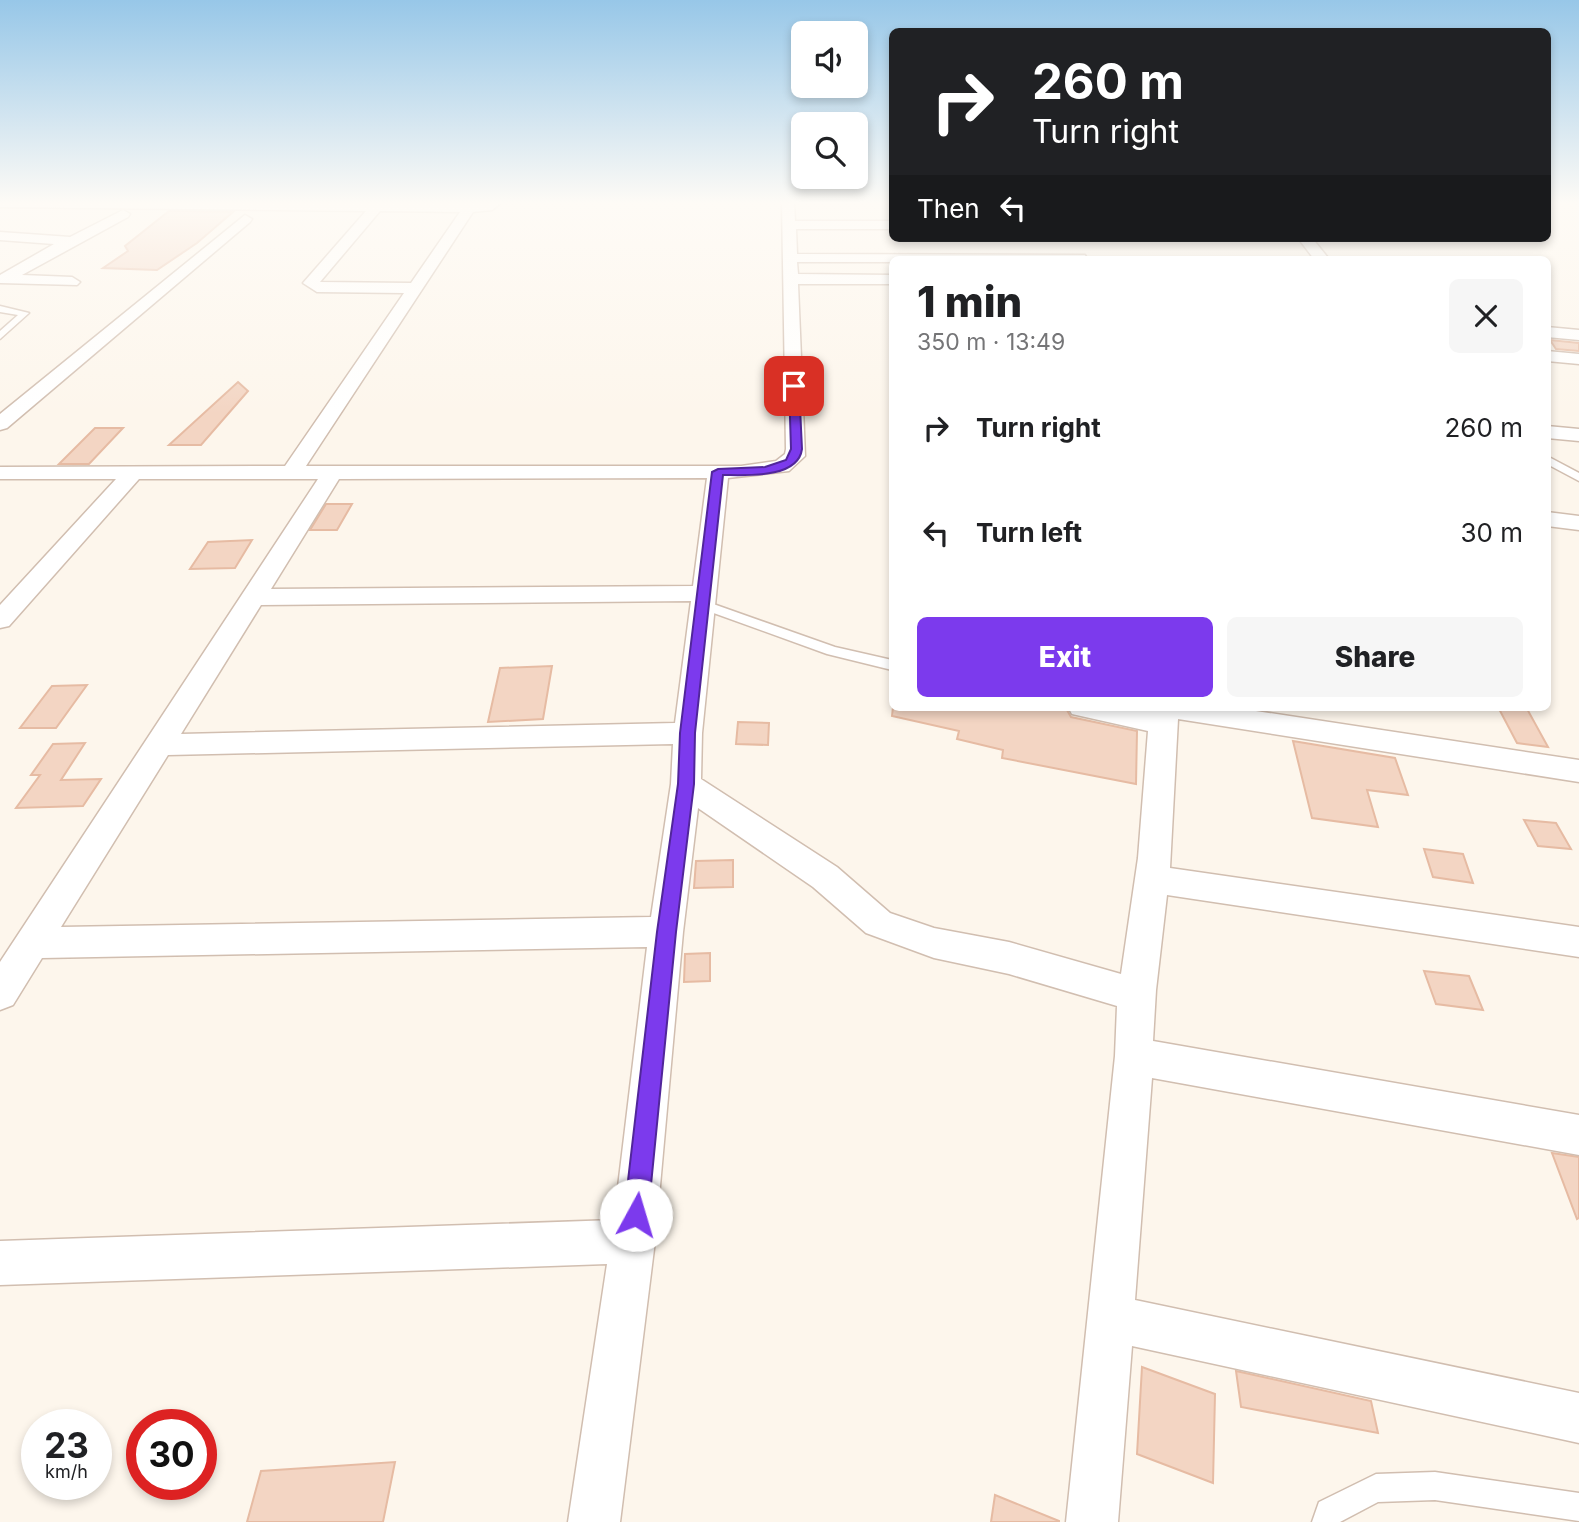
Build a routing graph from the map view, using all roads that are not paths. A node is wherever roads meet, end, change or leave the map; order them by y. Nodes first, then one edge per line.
1 (182, 272) edge
2 (320, 272) edge
3 (426, 272) edge
4 (790, 272) edge
5 (3, 279) edge
6 (790, 279) junction
7 (889, 280) edge
8 (72, 282) dead end
9 (415, 288) junction
10 (0, 309) edge
11 (1551, 332) edge
12 (1579, 335) edge
13 (0, 336) edge
14 (1551, 356) edge
15 (1579, 359) edge
16 (0, 424) edge
17 (1551, 432) edge
18 (1579, 435) edge
19 (1551, 461) edge
20 (134, 472) junction
21 (292, 472) junction
22 (333, 472) junction
23 (718, 472) junction
24 (0, 473) edge
25 (1579, 478) edge
26 (1551, 520) edge
27 (1579, 523) edge
28 (253, 597) junction
29 (702, 598) junction
30 (0, 621) edge
31 (889, 664) edge
32 (1137, 711) edge
33 (1164, 713) edge
34 (688, 733) junction
35 (159, 745) junction
36 (1579, 771) edge
37 (686, 784) junction
38 (1152, 879) junction
39 (666, 932) junction
40 (1579, 942) edge
41 (32, 943) junction
42 (0, 993) edge
43 (1136, 995) junction
44 (1134, 1056) junction
45 (1579, 1135) edge
46 (633, 1241) junction
47 (0, 1263) edge
48 (1111, 1318) junction
49 (1579, 1418) edge
50 (1579, 1507) edge
51 (594, 1522) edge
52 (1093, 1522) edge
53 (1326, 1522) edge

1 - 16 street
2 - 9 street
3 - 9 street
4 - 6 street
5 - 8 street
6 - 7 street
6 - 23 street
9 - 21 street
10 - 13 lane
11 - 12 street
14 - 15 street
17 - 18 street
19 - 25 lane
20 - 21 street
20 - 24 street
20 - 30 street
21 - 22 street
22 - 23 street
22 - 28 street
23 - 29 street
26 - 27 street
28 - 29 street
28 - 35 street
29 - 31 lane
29 - 34 street
32 - 33 street
33 - 36 street
33 - 38 street
34 - 35 street
34 - 37 street
35 - 41 street
37 - 39 street
37 - 43 street
38 - 40 street
38 - 43 street
39 - 41 street
39 - 46 street
41 - 42 street
43 - 44 street
44 - 45 street
44 - 48 street
46 - 47 street
46 - 51 street
48 - 49 street
48 - 52 street
50 - 53 lane

